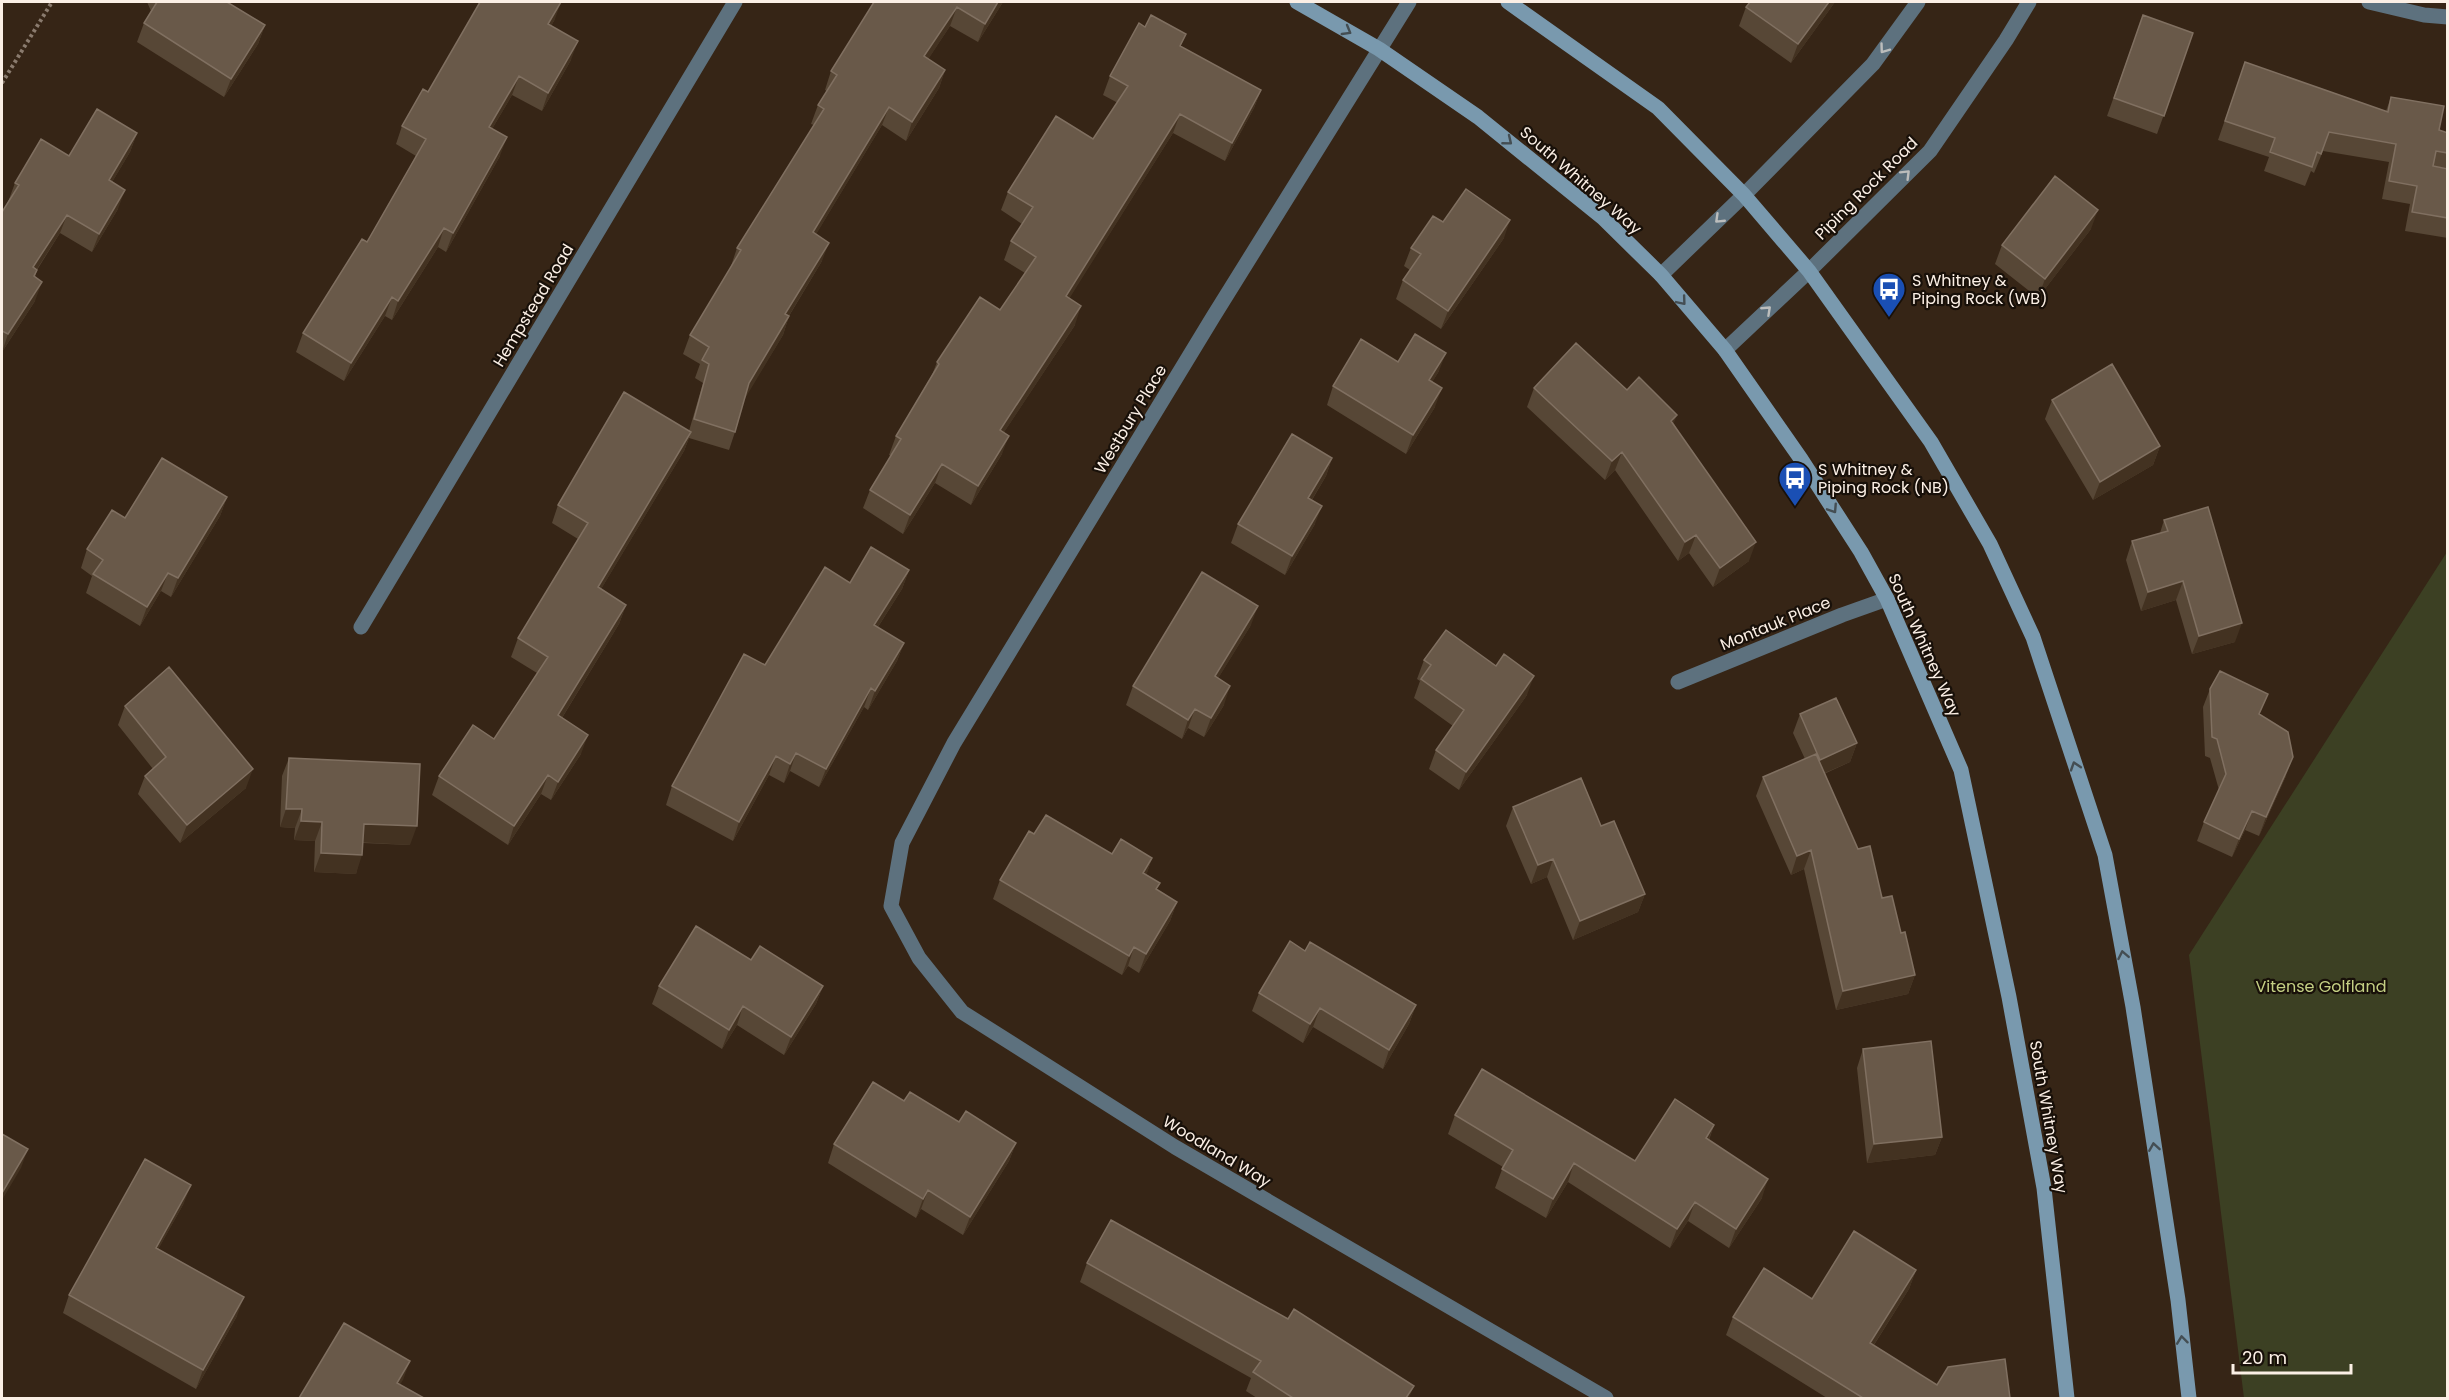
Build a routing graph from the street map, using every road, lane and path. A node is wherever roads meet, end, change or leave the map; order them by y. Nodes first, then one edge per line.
1 (52, 2) edge
2 (735, 2) edge
3 (1297, 2) edge
4 (1409, 2) edge
5 (1508, 2) edge
6 (1918, 2) edge
7 (2029, 2) edge
8 (2370, 2) edge
9 (2448, 17) edge
10 (1379, 49) junction
11 (2, 83) edge
12 (1744, 195) junction
13 (1809, 272) junction
14 (1661, 275) junction
15 (1725, 351) junction
16 (1887, 599) junction
17 (361, 627) dead end
18 (1678, 682) dead end
19 (898, 864) joint
20 (1606, 1398) edge
21 (2067, 1398) edge
22 (2189, 1398) edge

1 - 11 path
2 - 17 street, Hempstead Road
3 -> 10 main road, South Whitney Way
4 - 10 street, Westbury Place
5 - 12 main road
6 -> 12 street
13 -> 7 street, Piping Rock Road
8 - 9 street
10 -> 14 main road, South Whitney Way
10 - 19 street, Westbury Place
12 - 13 main road
12 -> 14 street
15 -> 13 street, Piping Rock Road
22 -> 13 main road
14 -> 15 main road, South Whitney Way
15 -> 16 main road, South Whitney Way
16 - 18 street, Montauk Place
16 - 21 main road, South Whitney Way
19 - 20 street, Woodland Way

